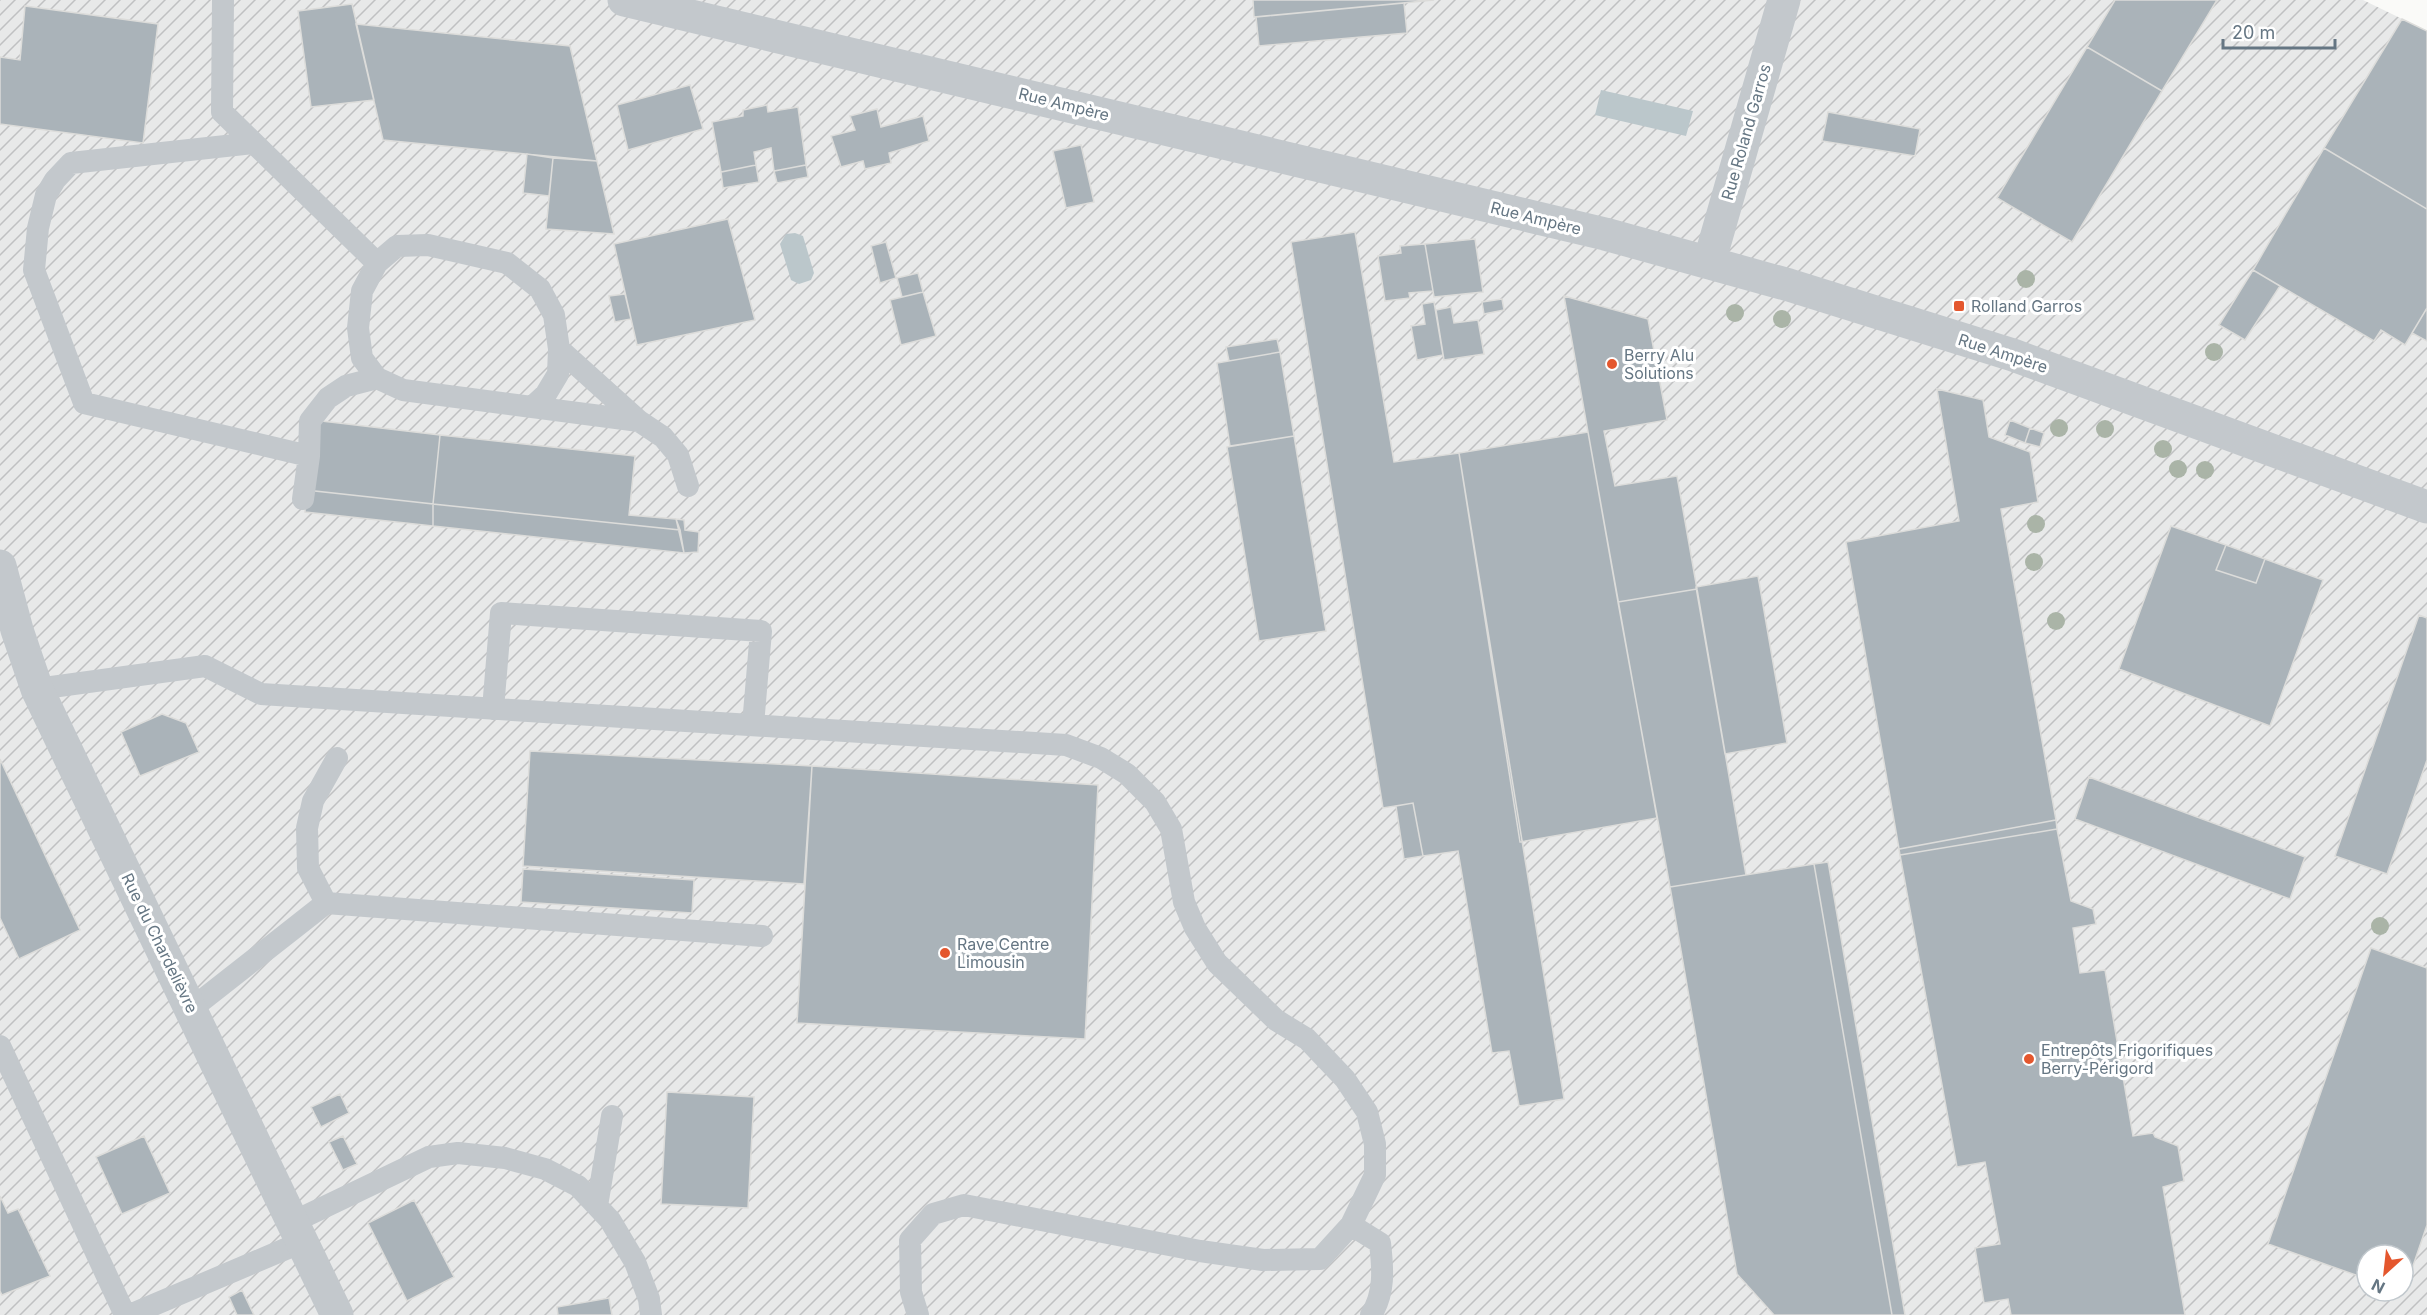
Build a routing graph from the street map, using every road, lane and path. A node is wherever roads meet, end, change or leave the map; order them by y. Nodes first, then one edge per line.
1 (223, 0) edge
2 (624, 0) edge
3 (1784, 0) edge
4 (253, 143) junction
5 (377, 263) junction
6 (1709, 263) junction
7 (560, 349) junction
8 (377, 378) junction
9 (532, 407) junction
10 (639, 421) junction
11 (309, 456) junction
12 (688, 486) dead end
13 (303, 499) dead end
14 (2427, 507) edge
15 (0, 566) edge
16 (8, 634) edge
17 (37, 689) junction
18 (493, 709) junction
19 (753, 726) junction
20 (338, 758) dead end
21 (326, 903) junction
22 (762, 936) dead end
23 (191, 1009) junction
24 (0, 1046) edge
25 (612, 1116) dead end
26 (597, 1206) junction
27 (1351, 1225) junction
28 (297, 1232) junction
29 (128, 1315) edge
30 (337, 1315) edge
31 (651, 1315) edge
32 (918, 1315) edge
33 (1371, 1315) edge

1 - 4 lane
2 - 6 street, Rue Ampère
3 - 6 street, Rue Roland Garros
4 - 5 lane
4 - 11 lane
5 - 7 lane
5 - 8 lane
6 - 14 street, Rue Ampère
7 - 9 lane
7 - 10 lane
8 - 9 lane
8 - 11 lane
9 - 10 lane
10 - 12 lane
11 - 13 lane
15 - 16 street, Rue du Chardelièvre
16 - 17 street, Rue du Chardelièvre
17 - 18 lane
17 - 23 street, Rue du Chardelièvre
18 - 19 lane
18 - 19 lane
19 - 27 lane
20 - 21 lane
21 - 22 lane
21 - 23 lane
23 - 28 street, Rue du Chardelièvre
24 - 29 lane
25 - 26 lane
26 - 28 lane
26 - 31 lane
27 - 32 lane
27 - 33 lane
28 - 29 lane
28 - 30 street, Rue du Chardelièvre

